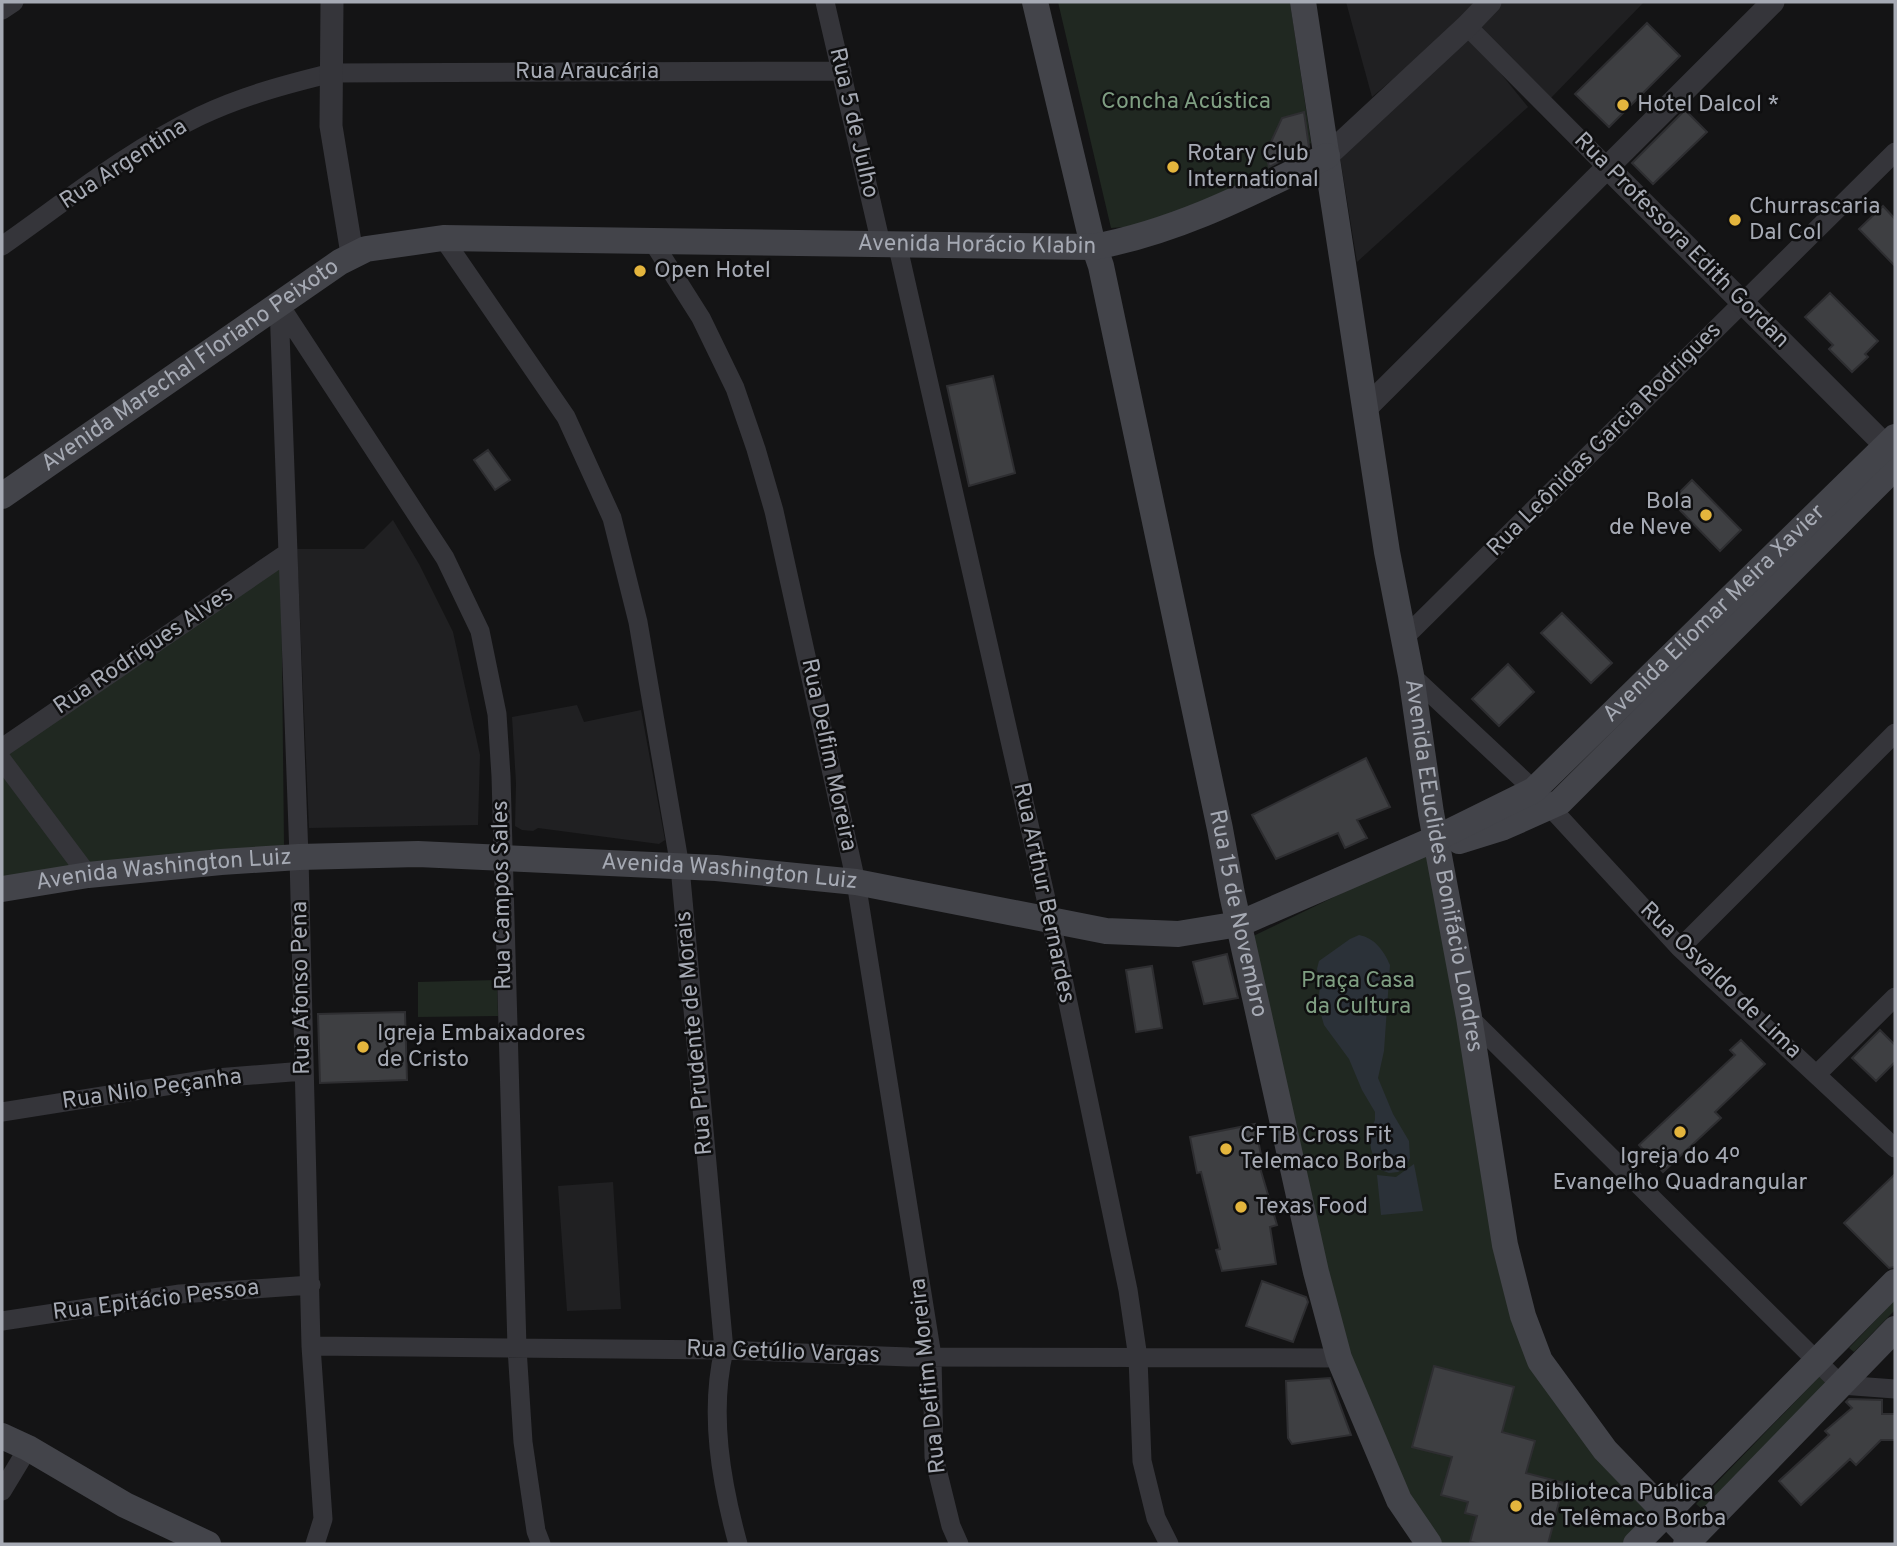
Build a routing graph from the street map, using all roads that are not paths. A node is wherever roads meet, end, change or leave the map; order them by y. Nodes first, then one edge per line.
1 (14, 2) edge
2 (332, 2) edge
3 (825, 2) edge
4 (1035, 2) edge
5 (1303, 2) edge
6 (1490, 2) edge
7 (1773, 2) edge
8 (2, 10) edge
9 (1467, 26) junction
10 (842, 71) junction
11 (332, 73) junction
12 (1326, 146) junction
13 (1895, 152) edge
14 (1607, 167) junction
15 (443, 238) junction
16 (651, 239) junction
17 (889, 243) junction
18 (383, 245) joint
19 (2, 246) edge
20 (352, 254) junction
21 (1098, 256) junction
22 (279, 303) junction
23 (1743, 304) junction
24 (1366, 408) junction
25 (1893, 452) edge
26 (2, 496) edge
27 (287, 553) junction
28 (1404, 638) junction
29 (1411, 675) junction
30 (1895, 733) edge
31 (2, 748) edge
32 (2, 760) edge
33 (1542, 799) junction
34 (1437, 838) junction
35 (299, 857) junction
36 (502, 858) junction
37 (680, 867) junction
38 (88, 875) junction
39 (856, 882) junction
40 (2, 889) edge
41 (1051, 920) junction
42 (1239, 924) junction
43 (1680, 948) junction
44 (1895, 997) edge
45 (1469, 1017) junction
46 (303, 1071) junction
47 (1817, 1074) junction
48 (2, 1112) edge
49 (1895, 1148) edge
50 (1895, 1282) edge
51 (311, 1285) junction
52 (2, 1321) edge
53 (1895, 1329) edge
54 (311, 1346) junction
55 (517, 1348) junction
56 (724, 1350) junction
57 (932, 1356) junction
58 (1138, 1358) junction
59 (1339, 1358) junction
60 (1818, 1362) junction
61 (1841, 1385) junction
62 (1895, 1389) edge
63 (2, 1436) edge
64 (28, 1448) junction
65 (2, 1491) edge
66 (1667, 1515) junction
67 (1691, 1543) edge
68 (208, 1544) edge
69 (315, 1544) edge
70 (541, 1544) edge
71 (738, 1544) edge
72 (959, 1544) edge
73 (1169, 1544) edge
74 (1429, 1544) edge
75 (1636, 1544) edge

1 - 8 street
2 - 11 street
3 - 10 street, Rua 5 de Julho
4 - 21 main road, Rua 15 de Novembro
5 - 12 main road, Avenida EEuclides Bonifácio Londres
6 - 9 street, Avenida Horácio Klabin
7 - 14 street
9 - 12 street, Avenida Horácio Klabin
9 - 14 street, Rua Professora Edith Gordan
10 - 11 street, Rua Araucária
10 - 17 street, Rua 5 de Julho
11 - 19 street, Rua Argentina
11 - 20 street
12 - 21 main road, Avenida Horácio Klabin
12 - 24 main road, Avenida EEuclides Bonifácio Londres
13 - 23 street, Rua Leônidas Garcia Rodrigues
14 - 23 street, Rua Professora Edith Gordan
14 - 24 street
15 - 16 main road, Avenida Horácio Klabin
15 - 18 main road, Avenida Horácio Klabin
15 - 37 street, Rua Prudente de Morais
16 - 17 main road, Avenida Horácio Klabin
16 - 39 street, Rua Delfim Moreira
17 - 21 main road, Avenida Horácio Klabin
17 - 41 street, Rua Arthur Bernardes
18 - 20 main road, Avenida Marechal Floriano Peixoto
20 - 22 main road, Avenida Marechal Floriano Peixoto
21 - 42 main road, Rua 15 de Novembro
22 - 26 main road, Avenida Marechal Floriano Peixoto
22 - 27 street, Rua Afonso Pena
22 - 36 street, Rua Campos Sales
23 - 25 street, Rua Professora Edith Gordan
23 - 28 street, Rua Leônidas Garcia Rodrigues
24 - 28 main road, Avenida EEuclides Bonifácio Londres
25 - 33 main road, Avenida Eliomar Meira Xavier
27 - 31 street, Rua Rodrigues Alves
27 - 35 street, Rua Afonso Pena
28 - 29 main road, Avenida EEuclides Bonifácio Londres
29 - 33 street, Rua Osvaldo de Lima
29 - 34 main road, Avenida EEuclides Bonifácio Londres
30 - 43 street
32 - 38 street
33 - 34 main road, Avenida Washington Luiz
33 - 43 street, Rua Osvaldo de Lima
34 - 42 main road, Avenida Washington Luiz
34 - 45 main road, Avenida EEuclides Bonifácio Londres
35 - 36 main road, Avenida Washington Luiz
35 - 38 main road, Avenida Washington Luiz
35 - 46 street, Rua Afonso Pena
36 - 37 main road, Avenida Washington Luiz
36 - 55 street, Rua Campos Sales
37 - 39 main road, Avenida Washington Luiz
37 - 56 street, Rua Prudente de Morais
38 - 40 main road, Avenida Washington Luiz
39 - 41 main road, Avenida Washington Luiz
39 - 57 street, Rua Delfim Moreira
41 - 42 main road, Avenida Washington Luiz
41 - 58 street, Rua Arthur Bernardes
42 - 59 main road, Rua 15 de Novembro
43 - 47 street, Rua Osvaldo de Lima
44 - 47 street
45 - 60 street
45 - 66 main road, Avenida EEuclides Bonifácio Londres
46 - 48 street, Rua Nilo Peçanha
46 - 51 street, Rua Afonso Pena
47 - 49 street, Rua Osvaldo de Lima
50 - 60 main road
51 - 52 street, Rua Epitácio Pessoa
51 - 54 street, Rua Afonso Pena
53 - 61 main road
54 - 55 street, Rua Getúlio Vargas
54 - 69 street, Rua Afonso Pena
55 - 56 street, Rua Getúlio Vargas
55 - 70 street, Rua Campos Sales
56 - 57 street, Rua Getúlio Vargas
56 - 71 street, Rua Prudente de Morais
57 - 58 street, Rua Getúlio Vargas
57 - 72 street, Rua Delfim Moreira
58 - 59 street, Rua Getúlio Vargas
58 - 73 street, Rua Arthur Bernardes
59 - 74 main road, Rua 15 de Novembro
60 - 61 street
60 - 66 main road
61 - 62 street
61 - 67 main road
63 - 64 main road
64 - 65 street
64 - 68 main road
66 - 67 main road, Avenida EEuclides Bonifácio Londres
66 - 75 main road

